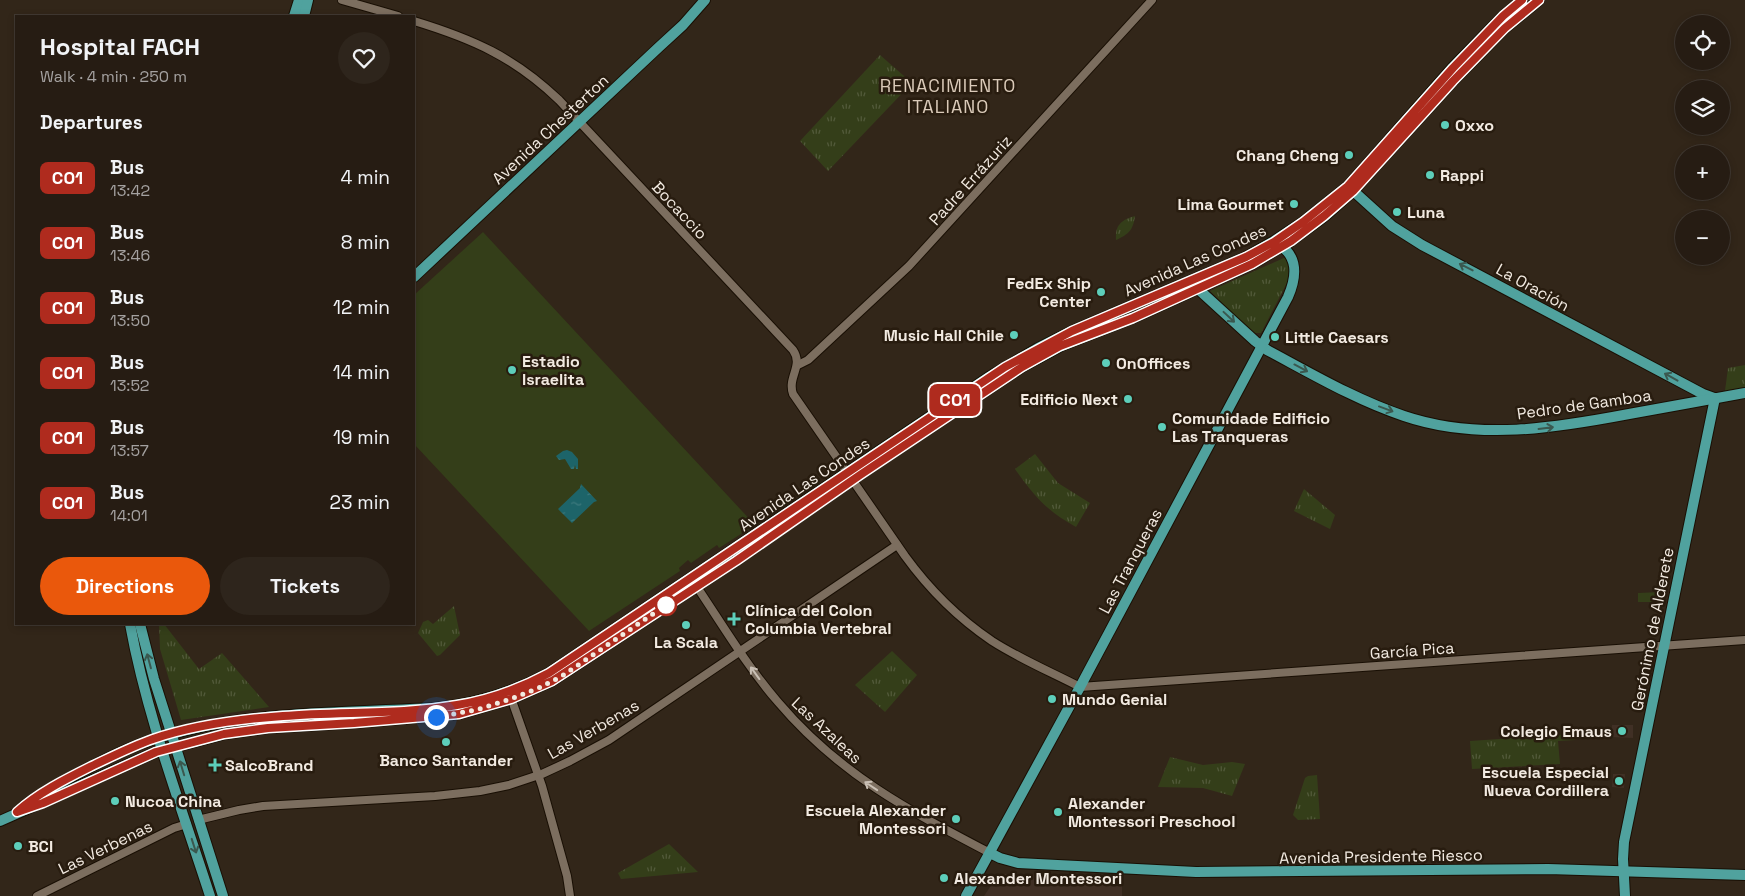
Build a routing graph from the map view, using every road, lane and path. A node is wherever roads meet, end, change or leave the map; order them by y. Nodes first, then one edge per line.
1 (299, 0) edge
2 (308, 0) edge
3 (342, 0) edge
4 (705, 0) edge
5 (1152, 0) edge
6 (1522, 0) edge
7 (1539, 0) edge
8 (294, 15) edge
9 (304, 15) edge
10 (394, 15) edge
11 (415, 21) edge
12 (580, 122) junction
13 (1350, 189) junction
14 (1279, 244) junction
15 (415, 276) edge
16 (1197, 288) junction
17 (1261, 346) junction
18 (798, 365) junction
19 (1745, 393) edge
20 (1715, 398) junction
21 (851, 476) junction
22 (897, 545) junction
23 (693, 582) junction
24 (130, 625) edge
25 (140, 625) edge
26 (1745, 640) edge
27 (1664, 646) junction
28 (740, 651) junction
29 (1080, 687) junction
30 (510, 695) junction
31 (172, 734) junction
32 (159, 737) junction
33 (175, 746) junction
34 (163, 749) junction
35 (538, 775) junction
36 (17, 812) junction
37 (198, 820) junction
38 (0, 821) edge
39 (187, 824) junction
40 (988, 856) junction
41 (1623, 871) junction
42 (1745, 875) edge
43 (37, 896) edge
44 (210, 896) edge
45 (223, 896) edge
46 (570, 896) edge
47 (966, 896) edge
48 (1625, 896) edge

1 - 8 main road
2 - 9 main road
3 - 10 street
4 - 12 main road, Avenida Chesterton
5 - 18 street, Padre Errázuriz
6 - 13 main road, Avenida Las Condes
7 - 13 main road, Avenida Las Condes
11 - 12 street, Bocaccio
12 - 15 main road, Avenida Chesterton
12 - 18 street, Bocaccio
13 - 14 main road, Avenida Las Condes
20 -> 13 main road, La Oración
14 - 16 main road, Avenida Las Condes
14 - 17 main road, Las Tranqueras
14 - 21 main road, Avenida Las Condes
16 -> 17 main road, Pedro de Gamboa
16 - 21 main road, Avenida Las Condes
17 -> 20 main road, Pedro de Gamboa
17 - 29 main road, Las Tranqueras
18 - 21 street
19 - 20 main road, Pedro de Gamboa
20 - 27 main road, Gerónimo de Alderete
21 - 22 street
21 - 23 main road, Avenida Las Condes
22 - 28 street, Las Verbenas
22 - 29 street
23 - 28 street, Las Azaleas
23 - 30 main road, Avenida Las Condes
24 - 32 main road
31 -> 25 main road
26 - 27 street, García Pica
27 - 29 street, García Pica
27 - 41 main road, Gerónimo de Alderete
28 - 35 street, Las Verbenas
40 -> 28 street, Las Azaleas
29 - 40 main road, Las Tranqueras
30 - 31 main road, Avenida Las Condes
30 - 33 main road, Avenida Las Condes
30 - 35 street
31 - 32 main road, Avenida Las Condes
31 - 33 main road
32 - 34 main road
32 - 36 main road, Avenida Las Condes
33 - 34 main road, Avenida Las Condes
37 -> 33 main road
34 - 36 main road, Avenida Las Condes
34 - 39 main road
35 - 37 street, Las Verbenas
35 - 46 street
36 - 38 main road, Avenida Las Condes
37 - 45 main road
39 - 43 street, Las Verbenas
39 -> 44 main road
40 - 41 main road, Avenida Presidente Riesco
40 - 47 main road, Las Tranqueras
41 - 42 main road, Avenida Presidente Riesco
41 - 48 main road, Gerónimo de Alderete

